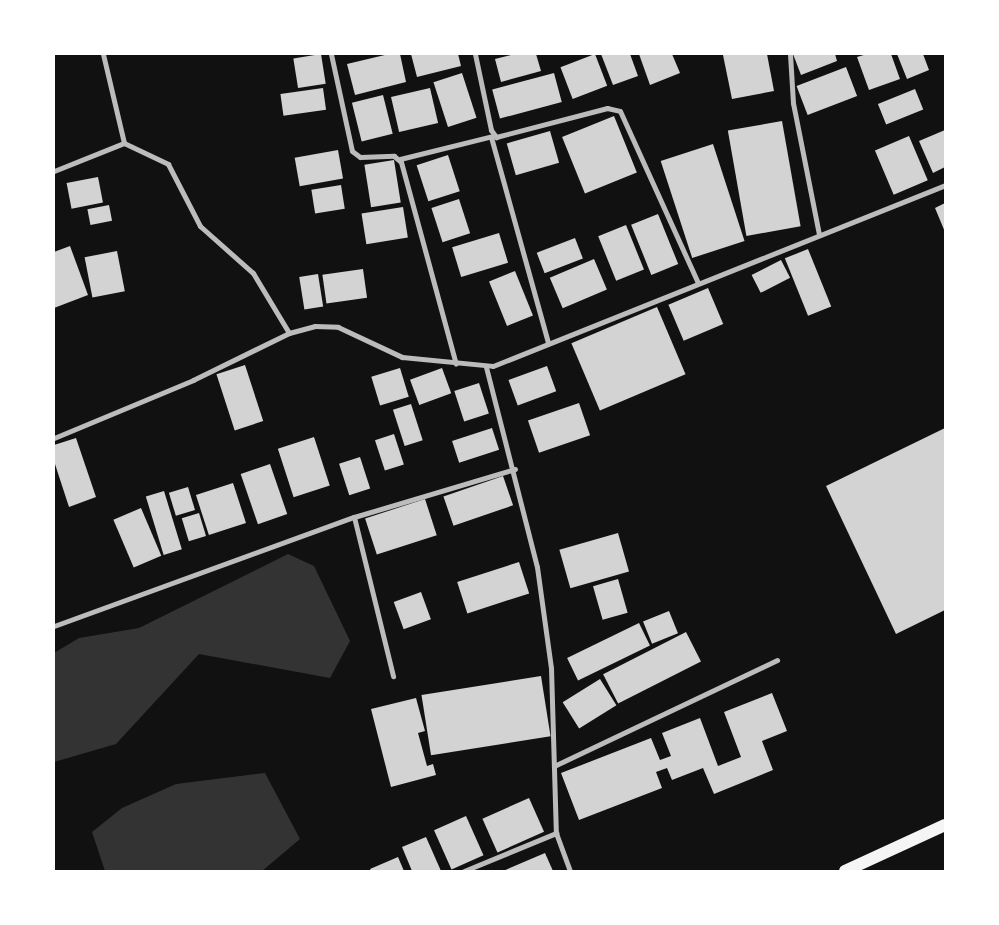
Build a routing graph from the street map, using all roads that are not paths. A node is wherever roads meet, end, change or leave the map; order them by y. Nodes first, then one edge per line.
1 (103, 54) edge
2 (331, 54) edge
3 (475, 54) edge
4 (790, 54) edge
5 (492, 137) junction
6 (124, 143) junction
7 (400, 159) junction
8 (54, 171) edge
9 (945, 185) edge
10 (819, 234) junction
11 (697, 281) junction
12 (288, 332) junction
13 (548, 343) junction
14 (456, 364) junction
15 (486, 367) junction
16 (54, 438) edge
17 (515, 469) junction
18 (354, 517) junction
19 (54, 626) edge
20 (777, 660) dead end
21 (393, 676) dead end
22 (554, 766) junction
23 (945, 825) edge
24 (556, 833) junction
25 (464, 871) edge
26 (570, 871) edge
27 (845, 871) edge

1 - 6 street
2 - 7 street
3 - 5 street
4 - 10 street
5 - 7 street
5 - 11 street
5 - 13 street
6 - 8 street
6 - 12 street
7 - 14 street
9 - 10 street
10 - 11 street
11 - 13 street
12 - 14 street
12 - 16 street
13 - 15 street
14 - 15 street
15 - 17 street
17 - 18 street
17 - 22 street
18 - 19 street
18 - 21 street
20 - 22 street
22 - 24 street
23 - 27 main road
24 - 25 street
24 - 26 street

